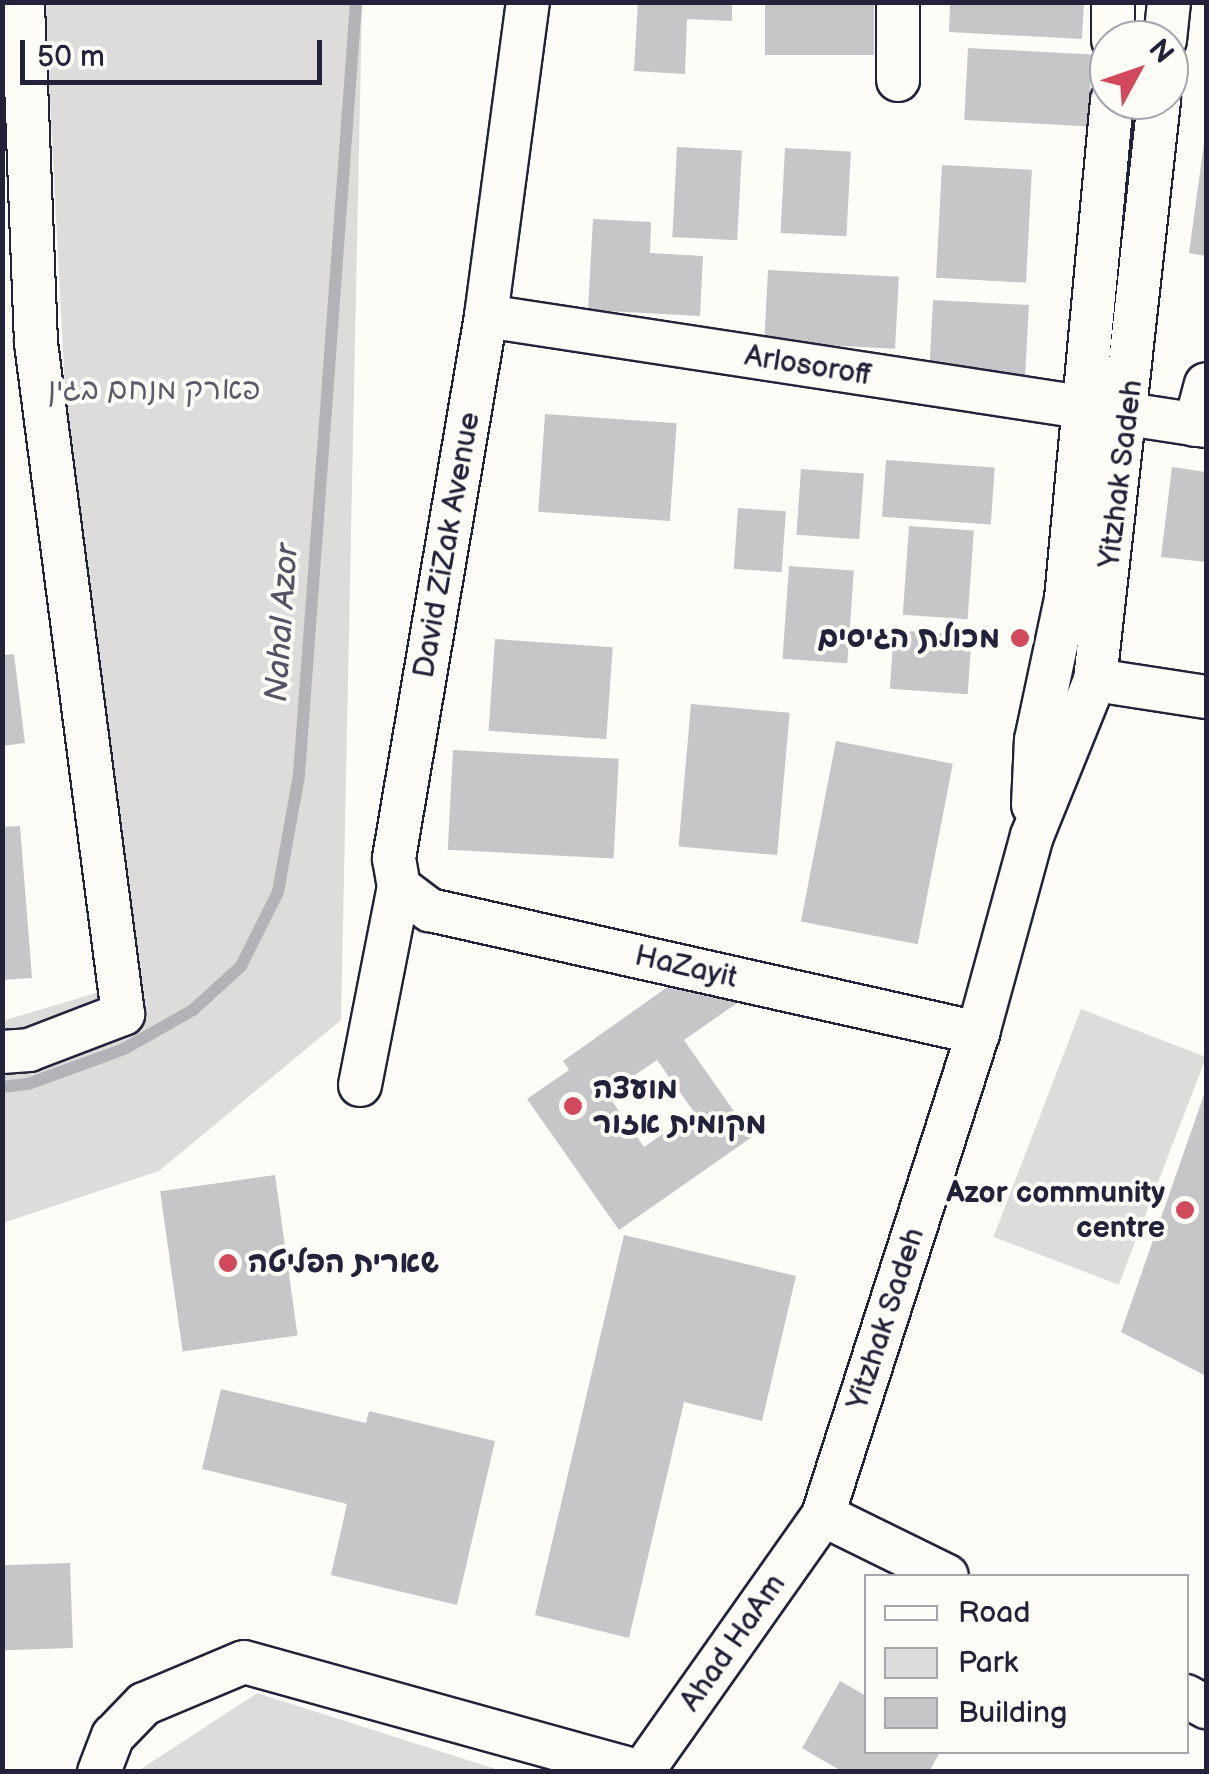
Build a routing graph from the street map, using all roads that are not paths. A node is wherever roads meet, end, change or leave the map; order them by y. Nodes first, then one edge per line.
1 (23, 2) edge
2 (528, 2) edge
3 (898, 2) edge
4 (898, 80) dead end
5 (1110, 120) edge
6 (1158, 120) edge
7 (486, 316) junction
8 (36, 343) junction
9 (2, 371) edge
10 (1083, 408) junction
11 (1203, 412) edge
12 (1129, 415) junction
13 (1095, 680) junction
14 (1206, 697) edge
15 (1032, 836) junction
16 (400, 887) junction
17 (978, 1033) junction
18 (2, 1052) edge
19 (360, 1085) dead end
20 (824, 1514) junction
21 (943, 1574) edge
22 (99, 1772) edge
23 (641, 1772) edge

1 - 8 street
2 - 7 street, David ZiZak Avenue
3 - 4 street
5 - 10 street, Yitzhak Sadeh
6 - 12 street, Yitzhak Sadeh
7 - 10 street, Arlosoroff
7 - 16 street, David ZiZak Avenue
8 - 9 street
8 - 18 street
10 - 12 street, Arlosoroff
10 - 15 street, Yitzhak Sadeh
11 - 12 street, Arlosoroff
12 - 13 street, Yitzhak Sadeh
13 - 14 street
13 - 15 street, Yitzhak Sadeh
15 - 17 street, Yitzhak Sadeh
16 - 17 street, HaZayit
16 - 19 street, David ZiZak Avenue
17 - 20 street, Yitzhak Sadeh
20 - 21 street
20 - 23 street, Ahad HaAm
22 - 23 street

